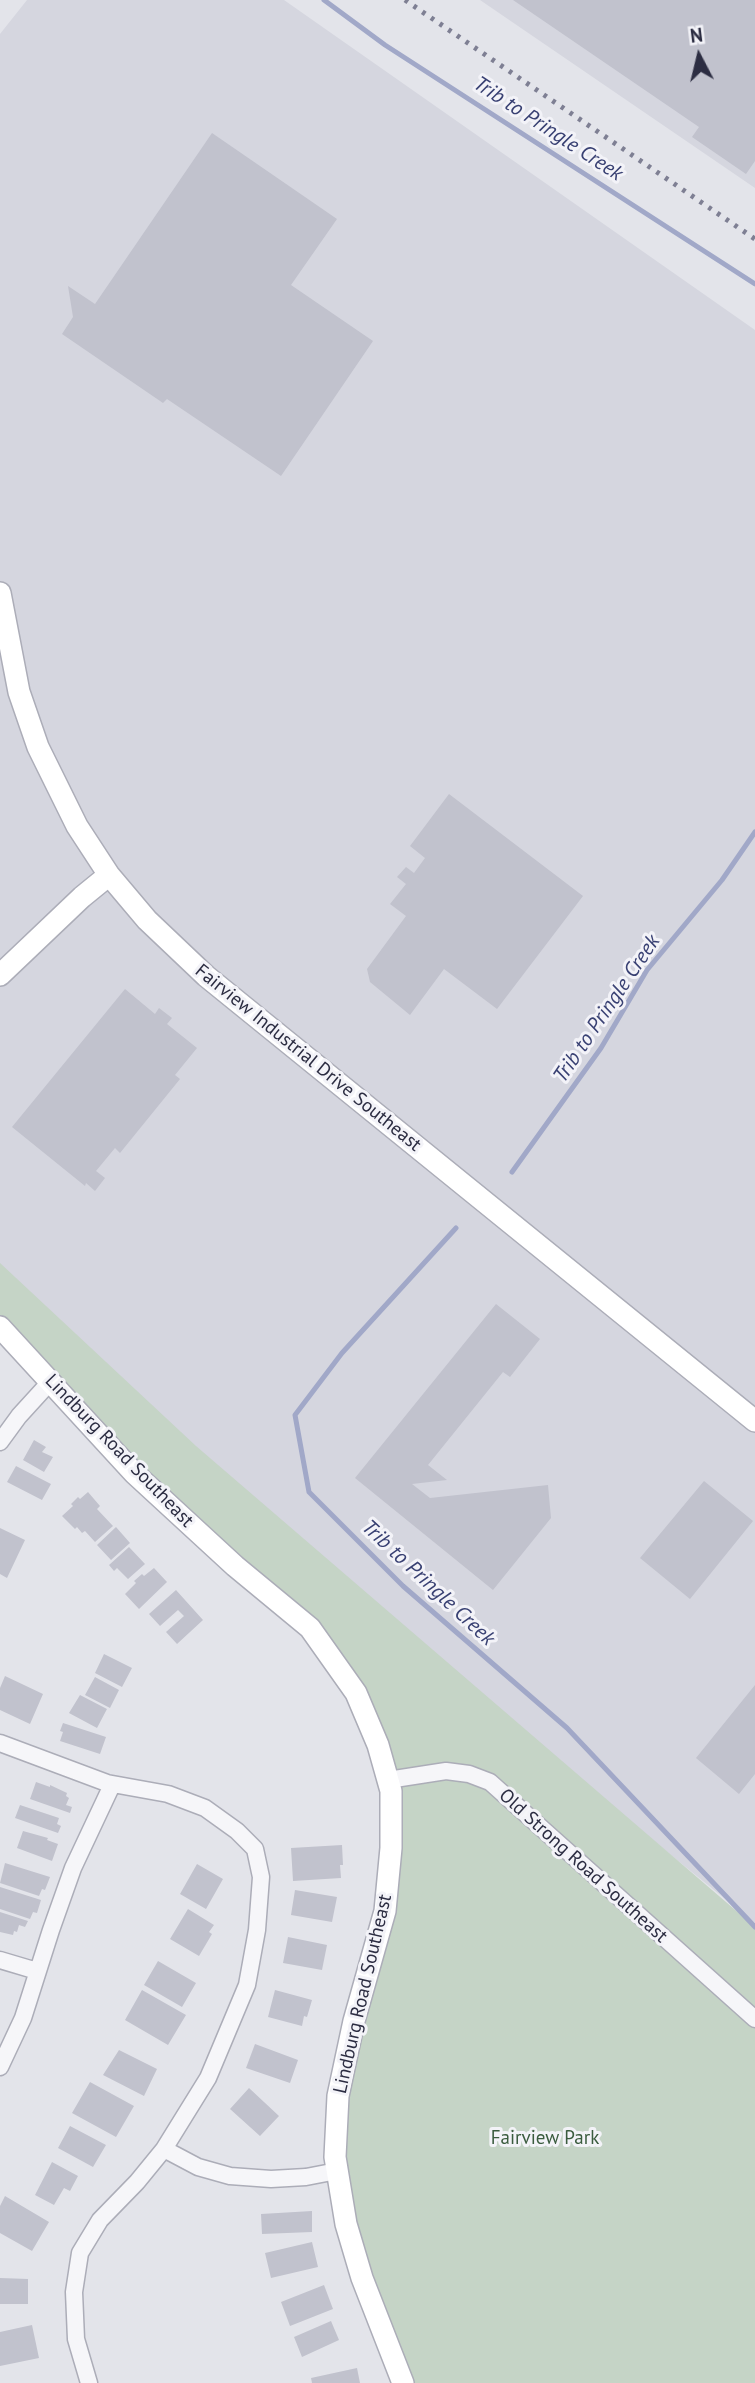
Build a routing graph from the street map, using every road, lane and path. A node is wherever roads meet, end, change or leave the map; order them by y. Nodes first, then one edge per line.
1 (0, 593) edge
2 (109, 875) junction
3 (0, 975) edge
4 (0, 1327) edge
5 (50, 1382) junction
6 (755, 1421) edge
7 (0, 1442) edge
8 (0, 1743) edge
9 (388, 1780) junction
10 (112, 1785) junction
11 (0, 1960) edge
12 (37, 1971) junction
13 (755, 2019) edge
14 (0, 2067) edge
15 (164, 2149) junction
16 (337, 2171) junction
17 (89, 2383) edge
18 (402, 2383) edge

1 - 2 street, Fairview Industrial Drive Southeast
2 - 3 street
2 - 6 street, Fairview Industrial Drive Southeast
4 - 5 street, Lindburg Road Southeast
5 - 7 street
5 - 9 street, Lindburg Road Southeast
8 - 10 street
9 - 13 street, Old Strong Road Southeast
9 - 16 street, Lindburg Road Southeast
10 - 12 street
10 - 15 street
11 - 12 street
12 - 14 street
15 - 16 street
15 - 17 street
16 - 18 street, Lindburg Road Southeast

